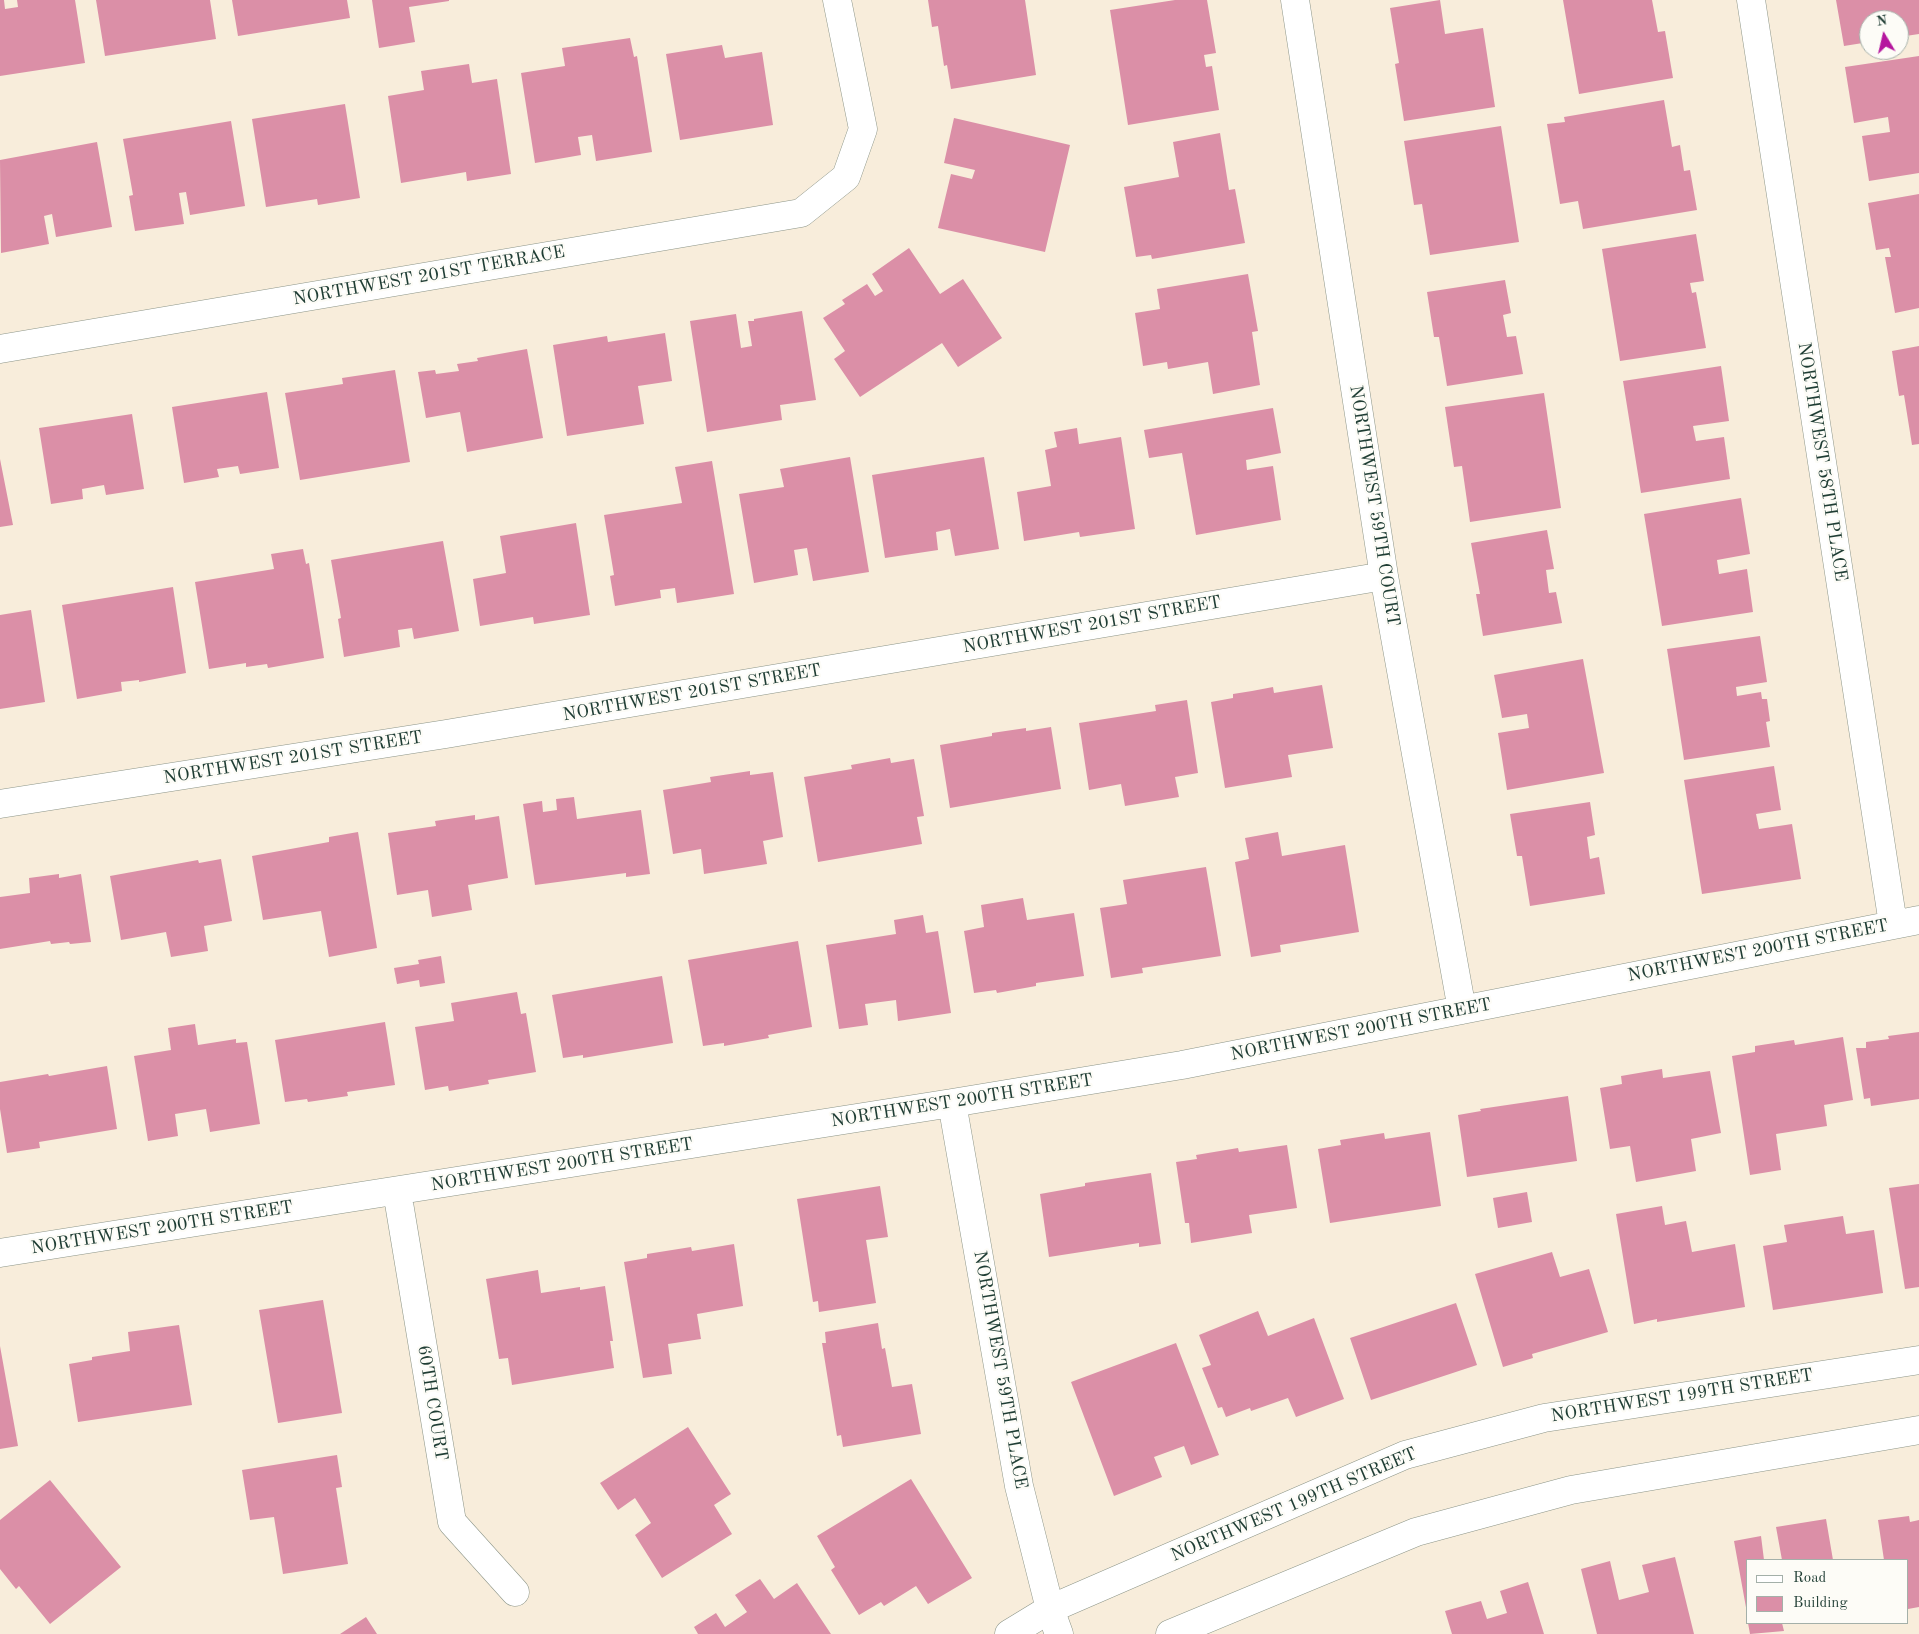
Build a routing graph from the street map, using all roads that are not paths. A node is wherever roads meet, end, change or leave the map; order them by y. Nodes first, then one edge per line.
1 (837, 0) edge
2 (1295, 0) edge
3 (1751, 0) edge
4 (0, 349) edge
5 (1384, 576) junction
6 (0, 804) edge
7 (1906, 922) edge
8 (1462, 1010) junction
9 (952, 1103) junction
10 (397, 1191) junction
11 (0, 1253) edge
12 (1919, 1360) edge
13 (1919, 1430) edge
14 (516, 1592) dead end
15 (1050, 1609) junction
16 (1008, 1634) edge
17 (1059, 1634) edge
18 (1170, 1634) edge

1 - 4 street, NORTHWEST 201ST TERRACE
2 - 5 street, NORTHWEST 59TH COURT
3 - 7 street, NORTHWEST 58TH PLACE
5 - 6 street, NORTHWEST 201ST STREET
5 - 8 street, NORTHWEST 59TH COURT
7 - 8 street, NORTHWEST 200TH STREET
8 - 9 street, NORTHWEST 200TH STREET
9 - 10 street, NORTHWEST 200TH STREET
9 - 15 street, NORTHWEST 59TH PLACE
10 - 11 street, NORTHWEST 200TH STREET
10 - 14 street, 60TH COURT
12 - 15 street, NORTHWEST 199TH STREET
13 - 18 street
15 - 16 street, NORTHWEST 199TH STREET
15 - 17 street, NORTHWEST 59TH PLACE

